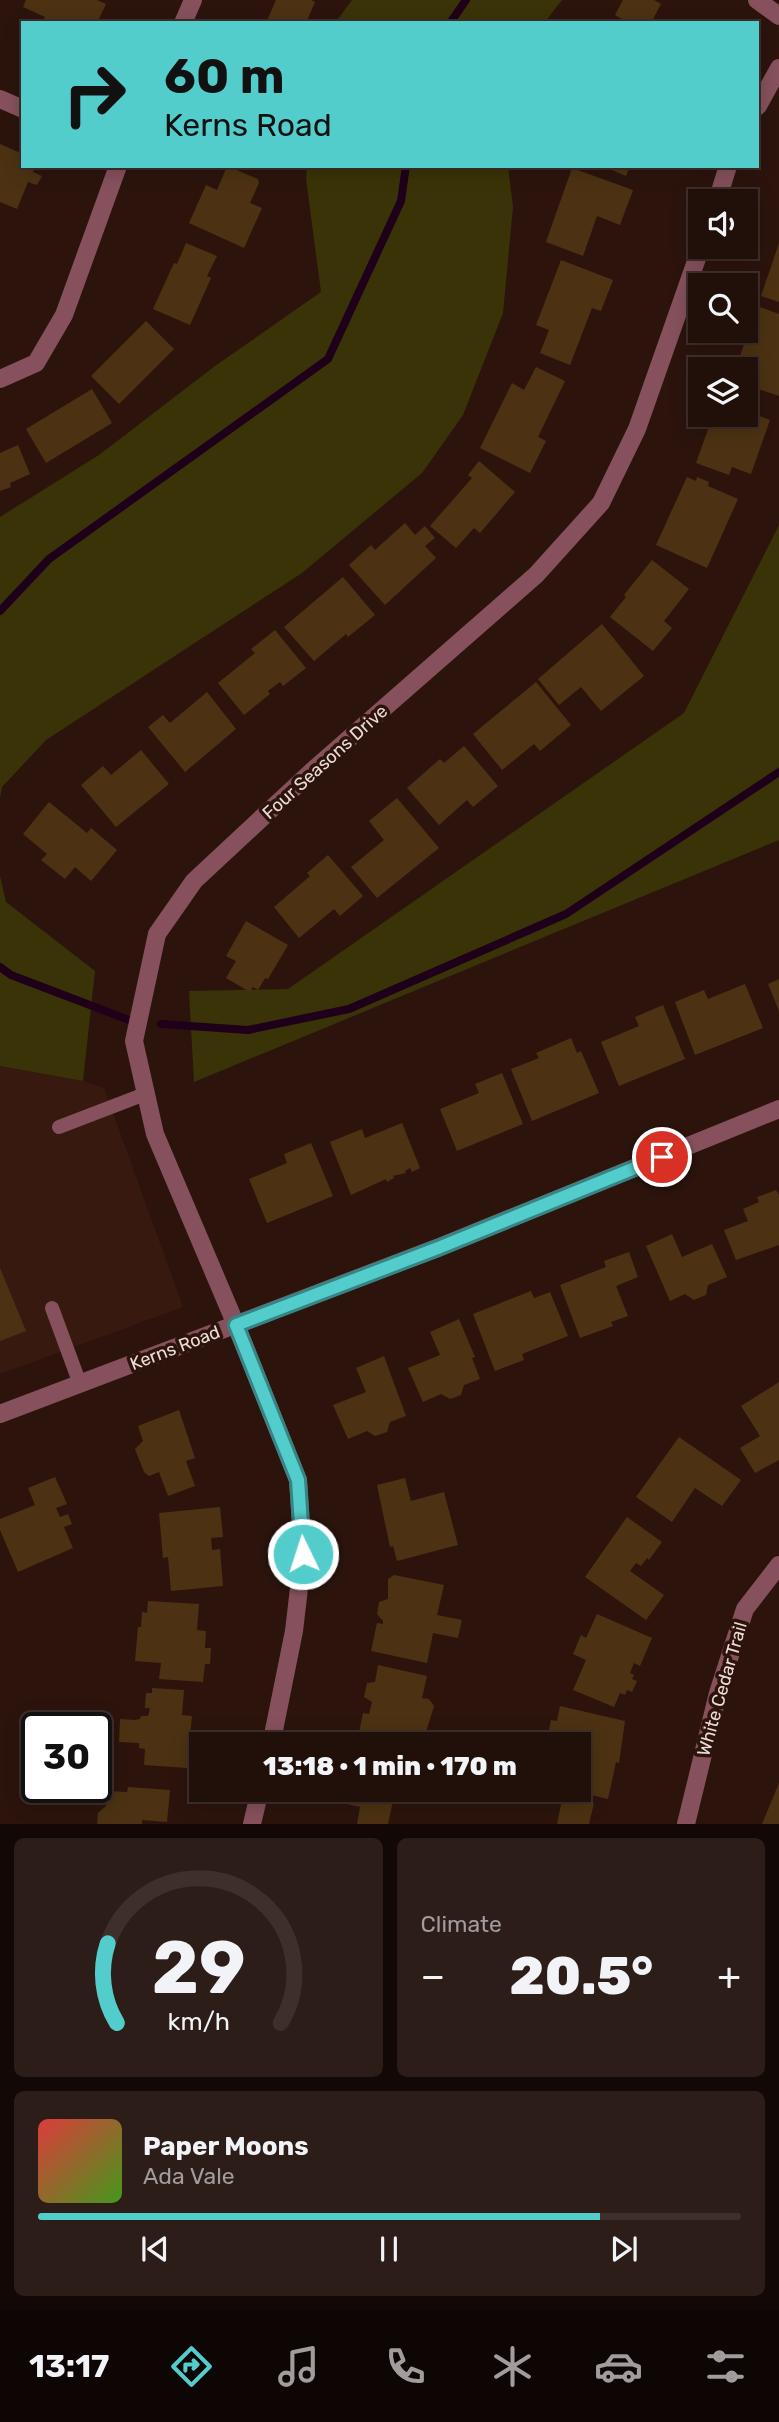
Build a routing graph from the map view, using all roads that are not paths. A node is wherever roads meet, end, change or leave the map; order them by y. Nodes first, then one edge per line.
1 (193, 0) edge
2 (757, 0) edge
3 (779, 16) edge
4 (184, 21) edge
5 (779, 68) edge
6 (0, 99) edge
7 (759, 104) edge
8 (21, 108) edge
9 (117, 168) edge
10 (728, 168) edge
11 (720, 189) edge
12 (697, 259) edge
13 (0, 380) edge
14 (145, 1094) junction
15 (779, 1109) edge
16 (59, 1127) dead end
17 (52, 1308) dead end
18 (236, 1325) junction
19 (80, 1384) junction
20 (0, 1414) edge
21 (779, 1565) edge
22 (274, 1732) edge
23 (257, 1802) edge
24 (252, 1824) edge
25 (686, 1824) edge

1 - 4 street
2 - 3 street
5 - 7 street
6 - 8 street
9 - 13 street
10 - 11 street
12 - 14 street, Four Seasons Drive
14 - 16 lane
14 - 18 street, Four Seasons Drive
15 - 18 street, Kerns Road
17 - 19 lane
18 - 19 street, Kerns Road
18 - 22 street, Four Seasons Drive
19 - 20 street, Kerns Road
21 - 25 street, White Cedar Trail
23 - 24 street

